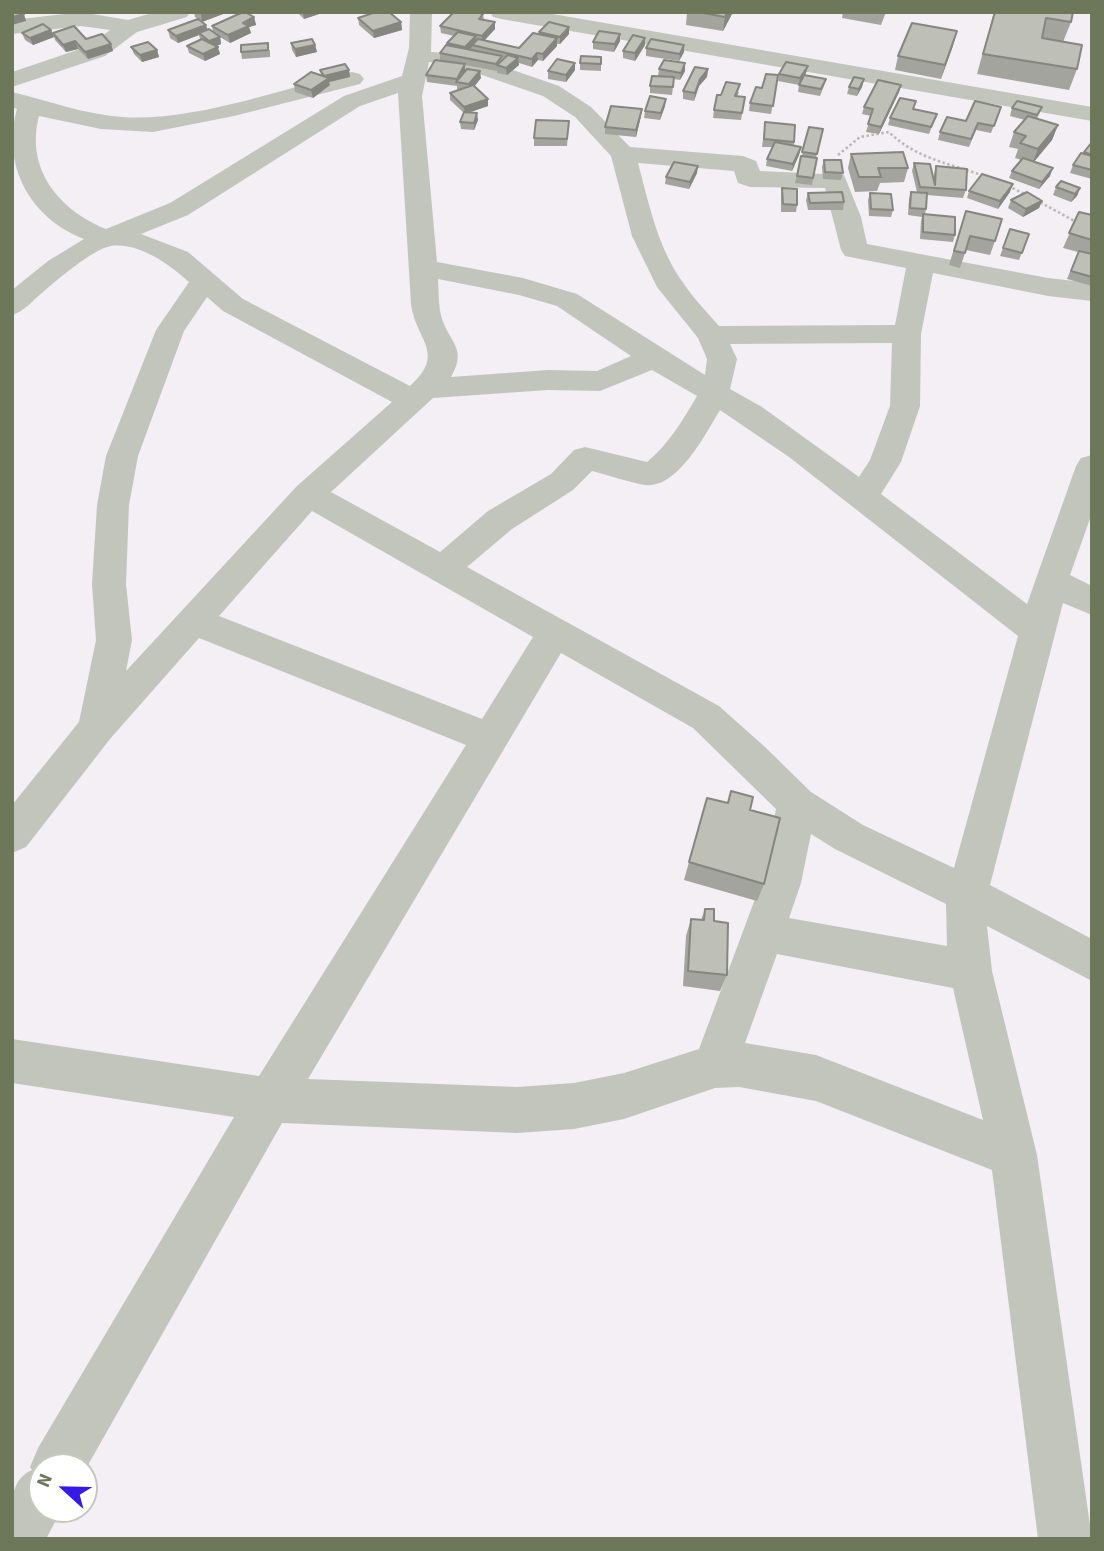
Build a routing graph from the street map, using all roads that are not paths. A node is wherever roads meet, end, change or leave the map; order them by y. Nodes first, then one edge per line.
1 (179, 12) edge
2 (421, 12) edge
3 (501, 12) edge
4 (12, 27) edge
5 (129, 27) junction
6 (416, 67) junction
7 (12, 80) edge
8 (21, 103) edge
9 (1092, 114) edge
10 (623, 154) junction
11 (21, 174) edge
12 (106, 238) junction
13 (920, 261) junction
14 (426, 268) junction
15 (204, 281) junction
16 (1092, 292) edge
17 (12, 306) edge
18 (907, 334) junction
19 (711, 335) junction
20 (654, 358) junction
21 (714, 393) junction
22 (418, 394) junction
23 (1092, 466) edge
24 (309, 494) junction
25 (863, 497) junction
26 (442, 570) junction
27 (1051, 581) junction
28 (1092, 602) edge
29 (193, 621) junction
30 (1037, 631) junction
31 (555, 632) junction
32 (97, 728) junction
33 (489, 738) junction
34 (797, 804) junction
35 (17, 819) edge
36 (967, 894) junction
37 (765, 931) junction
38 (1092, 961) edge
39 (971, 971) junction
40 (12, 1061) edge
41 (715, 1066) junction
42 (270, 1100) junction
43 (1014, 1155) junction
44 (65, 1453) edge
45 (28, 1518) edge
46 (16, 1539) edge
47 (1066, 1539) edge

1 - 5 street
2 - 6 street
3 - 9 street
4 - 5 street
5 - 7 street
6 - 8 street
6 - 10 street
6 - 12 street
6 - 14 street
8 - 11 street
10 - 13 street
10 - 19 street
11 - 12 street
12 - 15 street
12 - 17 street
13 - 16 street
13 - 18 street
14 - 20 street
14 - 22 street
15 - 22 street
15 - 32 street
18 - 19 street
18 - 25 street
19 - 21 street
20 - 21 street
20 - 22 street
21 - 25 street
21 - 26 street
22 - 24 street
23 - 27 street
24 - 26 street
24 - 29 street
25 - 30 street
26 - 31 street
27 - 28 street
27 - 30 street
29 - 32 street
29 - 33 street
30 - 36 street
31 - 33 street
31 - 34 street
32 - 35 street
33 - 42 street
34 - 36 street
34 - 37 street
36 - 38 street
36 - 39 street
37 - 39 street
37 - 41 street
39 - 43 street
40 - 42 street
41 - 42 street
41 - 43 street
42 - 44 street
43 - 47 street
45 - 46 street

